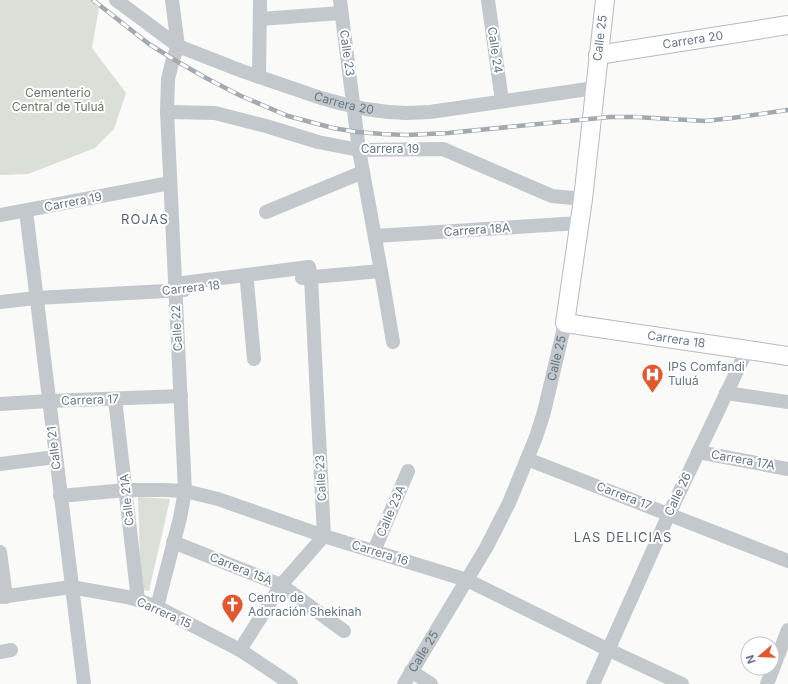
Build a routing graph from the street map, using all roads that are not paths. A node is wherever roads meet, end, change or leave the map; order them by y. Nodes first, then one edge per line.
1 (116, 0) edge
2 (172, 0) edge
3 (260, 0) edge
4 (488, 0) edge
5 (605, 0) edge
6 (340, 6) edge
7 (260, 19) junction
8 (788, 25) edge
9 (178, 46) junction
10 (598, 55) junction
11 (260, 77) junction
12 (595, 88) junction
13 (502, 101) junction
14 (354, 107) junction
15 (167, 112) junction
16 (359, 150) junction
17 (363, 172) junction
18 (170, 183) junction
19 (583, 199) junction
20 (26, 211) junction
21 (266, 212) dead end
22 (0, 215) edge
23 (580, 223) junction
24 (375, 236) junction
25 (381, 271) junction
26 (311, 277) junction
27 (247, 282) junction
28 (177, 286) junction
29 (36, 298) junction
30 (0, 302) edge
31 (565, 323) junction
32 (393, 342) dead end
33 (747, 350) junction
34 (788, 356) edge
35 (254, 359) dead end
36 (726, 393) junction
37 (181, 396) junction
38 (115, 399) junction
39 (49, 401) junction
40 (788, 402) edge
41 (0, 404) edge
42 (698, 452) junction
43 (55, 457) junction
44 (527, 459) junction
45 (0, 464) edge
46 (788, 469) edge
47 (408, 471) dead end
48 (126, 490) junction
49 (185, 491) junction
50 (60, 496) junction
51 (669, 514) junction
52 (324, 536) junction
53 (174, 542) junction
54 (0, 552) edge
55 (374, 552) junction
56 (788, 561) edge
57 (467, 580) junction
58 (281, 585) junction
59 (71, 587) junction
60 (3, 597) edge
61 (138, 600) junction
62 (157, 607) junction
63 (788, 630) edge
64 (344, 631) dead end
65 (240, 650) junction
66 (608, 650) junction
67 (411, 671) junction
68 (84, 684) edge
69 (291, 684) edge
70 (404, 684) edge
71 (431, 684) edge
72 (593, 684) edge
73 (682, 684) edge
74 (767, 684) edge

1 - 9 street, Carrera 20
2 - 9 street, Calle 22
3 - 7 street
4 - 13 street, Calle 24
5 - 10 main road, Calle 25
6 - 7 street
6 - 14 street, Calle 23
7 - 11 street
8 - 10 main road, Carrera 20
9 - 11 street, Carrera 20
9 - 15 street, Calle 22
10 - 12 main road, Calle 25
11 - 14 street, Carrera 20
12 - 13 street, Carrera 20
12 - 19 main road, Calle 25
13 - 14 street, Carrera 20
14 - 16 street, Calle 23
15 - 16 street, Carrera 19
15 - 18 street, Calle 22
16 - 17 street
16 - 19 street, Carrera 19
17 - 21 street
17 - 24 street
18 - 20 street, Carrera 19
18 - 28 street, Calle 22
19 - 23 main road, Calle 25
20 - 22 street, Carrera 19
20 - 29 street, Calle 21
23 - 24 street, Carrera 18A
23 - 31 main road, Calle 25
24 - 25 street
25 - 26 street, Carrera 18
25 - 32 street
26 - 27 street, Carrera 18
26 - 28 street
26 - 52 street, Calle 23
27 - 28 street, Carrera 18
27 - 35 street
28 - 29 street, Carrera 18
28 - 37 street, Calle 22
29 - 30 street, Carrera 18
29 - 39 street, Calle 21
31 - 33 main road, Carrera 18
31 - 44 street, Calle 25
33 - 34 main road, Carrera 18
33 - 36 street, Calle 26
36 - 40 street
36 - 42 street, Calle 26
37 - 38 street, Carrera 17
37 - 49 street, Calle 22
38 - 39 street, Carrera 17
38 - 48 street, Calle 21A
39 - 41 street, Carrera 17
39 - 43 street, Calle 21
42 - 46 street, Carrera 17A
42 - 51 street, Calle 26
43 - 45 street
43 - 50 street, Calle 21
44 - 51 street, Carrera 17
44 - 57 street, Calle 25
47 - 55 street, Calle 23A
48 - 49 street, Carrera 16
48 - 50 street, Carrera 16
48 - 61 street, Calle 21A
49 - 52 street, Carrera 16
49 - 53 street, Calle 22
50 - 59 street, Calle 21
51 - 56 street, Carrera 17
51 - 66 street, Calle 26
52 - 55 street, Carrera 16
52 - 58 street
53 - 58 street, Carrera 15A
53 - 62 street, Calle 22
54 - 60 street
55 - 57 street, Carrera 16
57 - 66 street, Carrera 16
57 - 67 street, Calle 25
58 - 64 street, Carrera 15A
58 - 65 street
59 - 60 street, Carrera 15
59 - 61 street, Carrera 15
59 - 68 street, Calle 21
61 - 62 street, Carrera 15
62 - 65 street, Carrera 15
63 - 74 street
65 - 69 street, Carrera 15
66 - 72 street, Calle 26
66 - 73 street, Carrera 16
67 - 70 street, Calle 25
67 - 71 street

